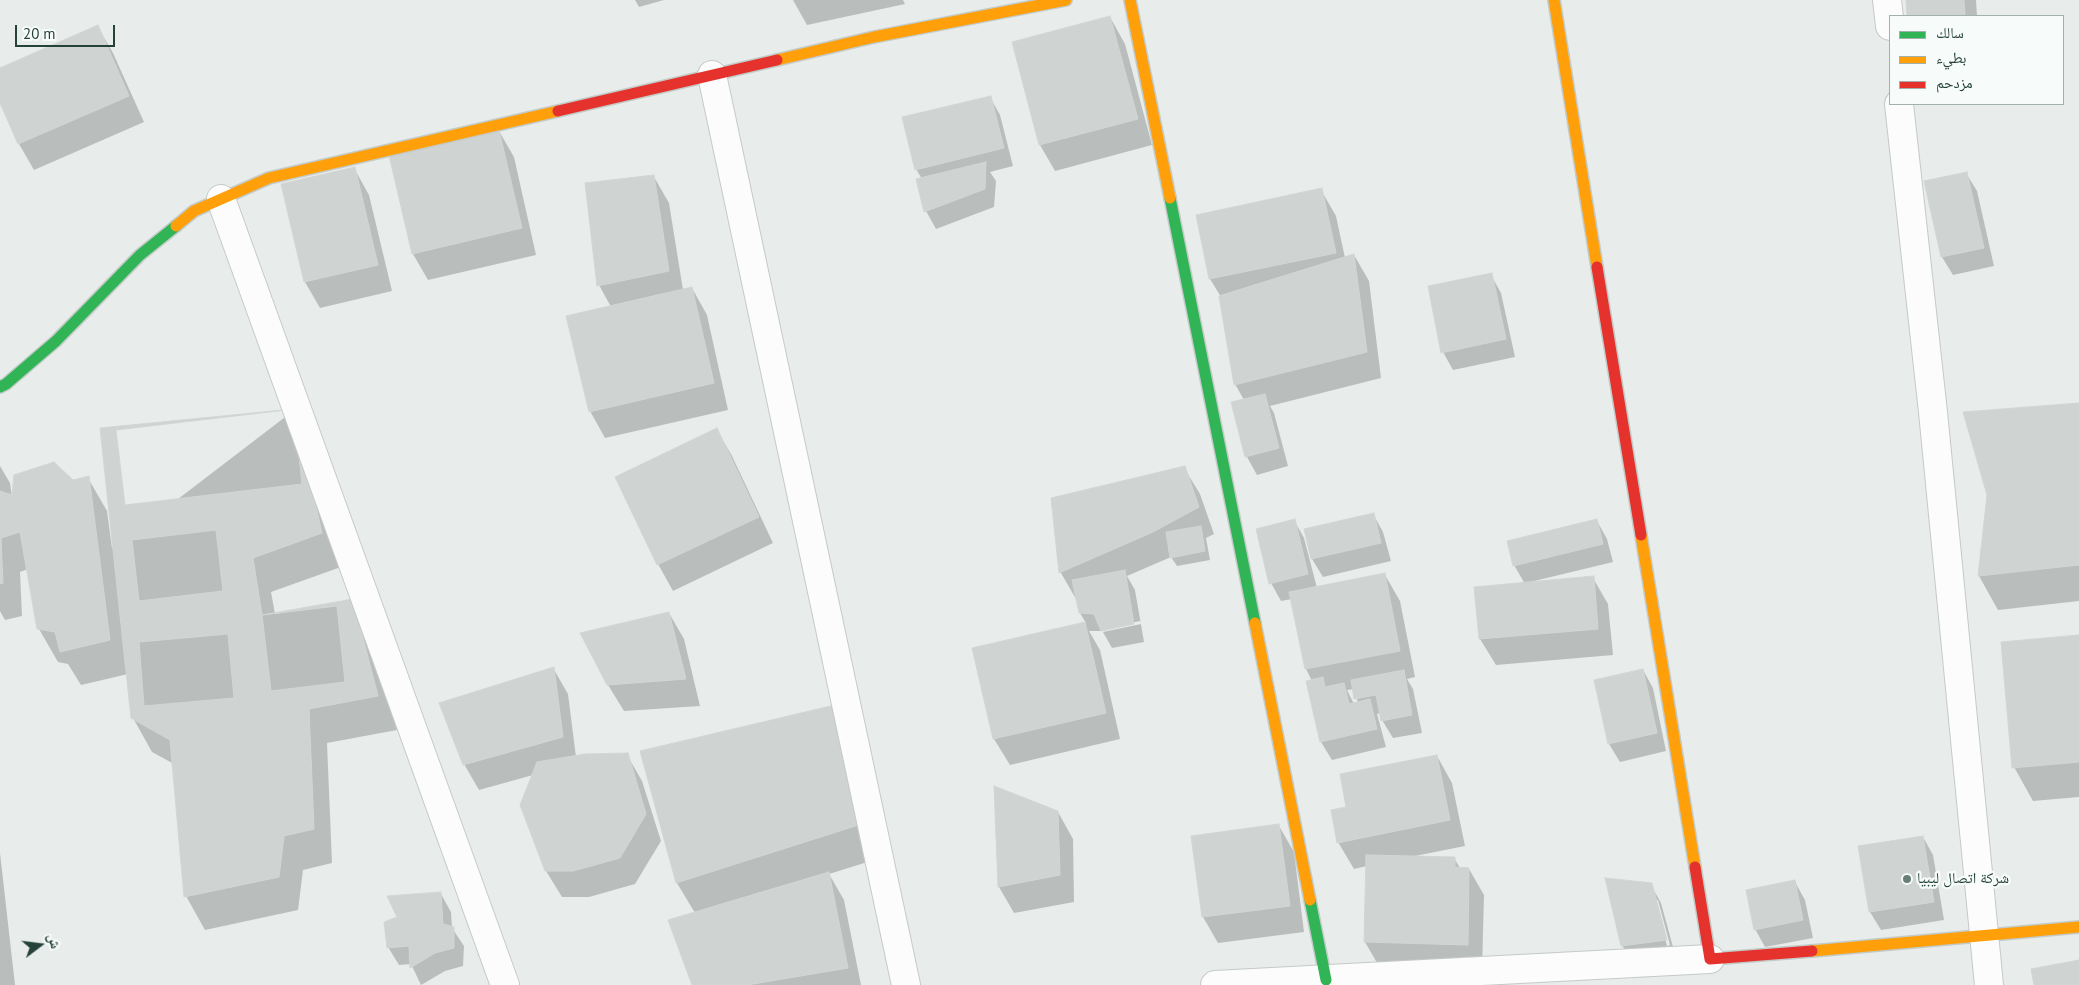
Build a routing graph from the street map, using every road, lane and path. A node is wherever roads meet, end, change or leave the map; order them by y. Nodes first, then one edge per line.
1 (1130, 0) edge
2 (1554, 0) edge
3 (1887, 0) edge
4 (1052, 1) edge
5 (1889, 17) edge
6 (712, 75) junction
7 (1899, 105) edge
8 (221, 199) junction
9 (0, 387) edge
10 (2079, 927) edge
11 (1983, 937) junction
12 (1710, 960) junction
13 (1326, 980) junction
14 (505, 985) edge
15 (906, 985) edge
16 (1215, 985) edge
17 (1988, 985) edge

1 - 13 street
2 - 12 street
3 - 5 street
4 - 6 street
6 - 8 street
6 - 15 street
7 - 11 street
8 - 9 street
8 - 14 street
10 - 11 street
11 - 12 street
11 - 17 street
12 - 13 street
13 - 16 street

